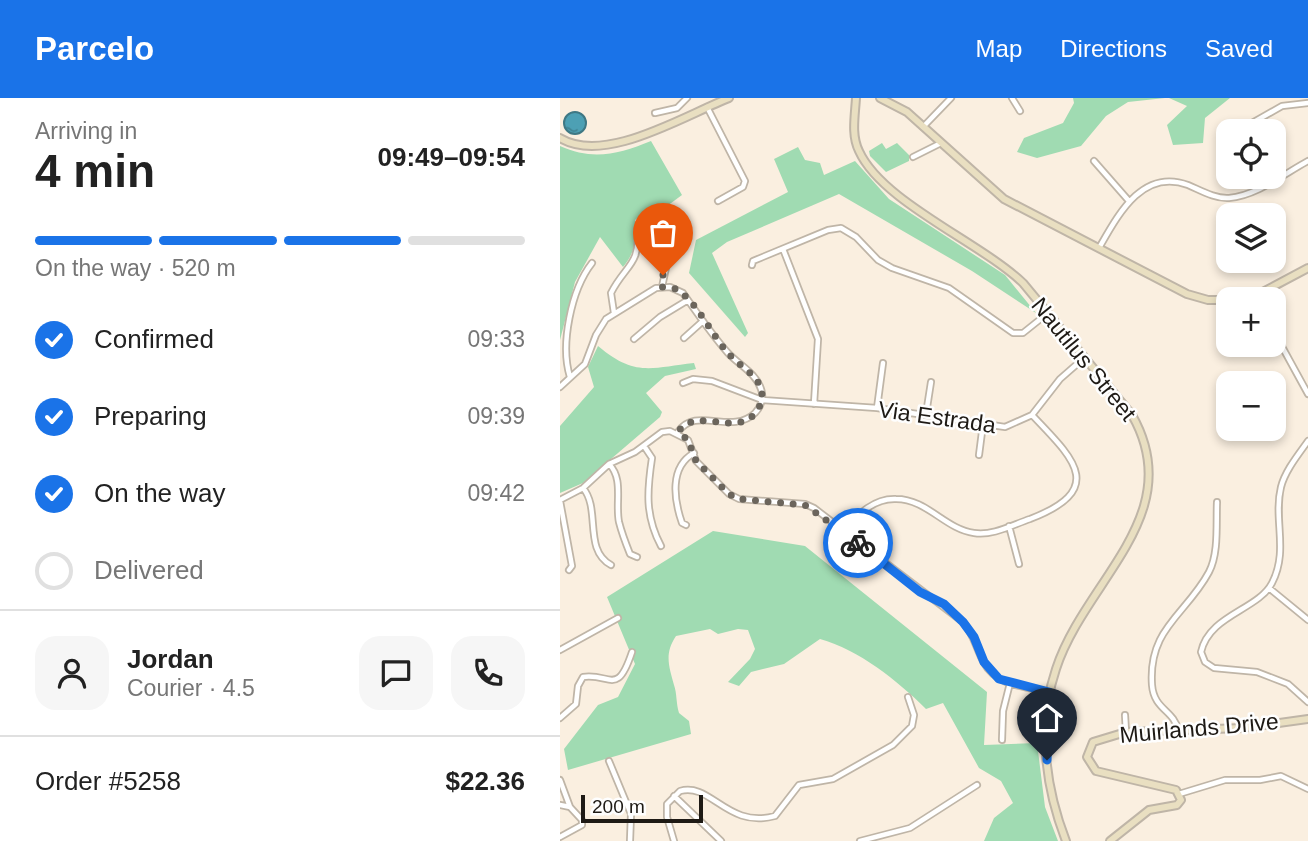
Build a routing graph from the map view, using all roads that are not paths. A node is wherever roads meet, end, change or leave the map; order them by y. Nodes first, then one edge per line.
1 (687, 98) edge
2 (729, 98) edge
3 (856, 98) edge
4 (880, 98) edge
5 (951, 98) edge
6 (1012, 98) edge
7 (1308, 103) edge
8 (681, 106) junction
9 (707, 107) junction
10 (1020, 111) dead end
11 (655, 113) dead end
12 (685, 116) junction
13 (1259, 119) edge
14 (923, 127) junction
15 (560, 138) edge
16 (941, 143) junction
17 (913, 157) dead end
18 (1094, 161) dead end
19 (1308, 161) edge
20 (718, 201) dead end
21 (1129, 201) junction
22 (637, 230) dead end
23 (673, 234) dead end
24 (1100, 248) junction
25 (783, 249) junction
26 (592, 263) dead end
27 (752, 265) dead end
28 (1308, 268) edge
29 (662, 287) junction
30 (1273, 287) edge
31 (688, 300) junction
32 (1216, 300) edge
33 (614, 313) junction
34 (1048, 313) junction
35 (703, 321) junction
36 (684, 338) dead end
37 (634, 339) dead end
38 (1286, 354) edge
39 (1084, 358) junction
40 (883, 363) dead end
41 (570, 377) junction
42 (931, 382) dead end
43 (683, 383) dead end
44 (560, 387) edge
45 (1308, 394) edge
46 (762, 400) junction
47 (814, 404) junction
48 (877, 408) junction
49 (926, 414) junction
50 (1032, 415) junction
51 (983, 424) junction
52 (678, 432) junction
53 (1308, 441) edge
54 (644, 446) junction
55 (694, 453) junction
56 (979, 455) dead end
57 (608, 464) junction
58 (583, 488) junction
59 (560, 501) edge
60 (1217, 502) dead end
61 (686, 525) dead end
62 (1009, 526) junction
63 (843, 531) junction
64 (661, 546) dead end
65 (637, 557) dead end
66 (1019, 564) dead end
67 (611, 565) dead end
68 (569, 570) dead end
69 (1269, 588) junction
70 (618, 618) dead end
71 (1308, 620) edge
72 (560, 650) edge
73 (632, 652) dead end
74 (1010, 684) junction
75 (1049, 692) junction
76 (908, 697) dead end
77 (1308, 702) edge
78 (1125, 715) dead end
79 (560, 718) edge
80 (1308, 719) edge
81 (1178, 730) junction
82 (1126, 732) junction
83 (1002, 740) dead end
84 (609, 761) dead end
85 (560, 780) edge
86 (977, 785) dead end
87 (1308, 789) edge
88 (1180, 793) junction
89 (674, 796) junction
90 (560, 805) edge
91 (570, 807) junction
92 (560, 837) edge
93 (630, 841) edge
94 (674, 841) edge
95 (721, 841) edge
96 (860, 841) edge
97 (1066, 841) edge
98 (1110, 841) edge

1 - 8 street
2 - 9 street
3 - 34 street, Nautilus Street
4 - 14 street
5 - 14 street
6 - 10 street
7 - 13 street
8 - 11 street
8 - 12 street
9 - 12 street
9 - 20 street
12 - 15 street
14 - 16 street
16 - 17 street
16 - 24 street
18 - 21 street
19 - 21 street
21 - 24 street
22 - 33 street
23 - 29 street
24 - 32 street
25 - 27 street
25 - 34 street
25 - 47 street
26 - 41 street
28 - 30 street
29 - 31 street
29 - 33 street
31 - 35 street
31 - 37 street
33 - 41 street
34 - 39 street, Nautilus Street
35 - 36 street
35 - 46 street
38 - 45 street
39 - 50 street
39 - 75 street, Nautilus Street
40 - 48 street
41 - 44 street
42 - 49 street
43 - 46 street, Via Estrada
46 - 47 street, Via Estrada
46 - 52 street
47 - 48 street, Via Estrada
48 - 49 street, Via Estrada
49 - 51 street, Via Estrada
50 - 51 street, Via Estrada
50 - 62 street
51 - 56 street
52 - 54 street
52 - 55 street
53 - 69 street
54 - 57 street
54 - 64 street
55 - 61 street
55 - 63 street
57 - 58 street
57 - 65 street
58 - 59 street
58 - 67 street
59 - 68 street
60 - 81 street
62 - 63 street
62 - 66 street
63 - 74 street
69 - 71 street
69 - 77 street
70 - 72 street
73 - 79 street
74 - 75 street
74 - 83 street
75 - 97 street, Nautilus Street
76 - 89 street
78 - 82 street
80 - 81 street, Muirlands Drive
81 - 82 street, Muirlands Drive
82 - 88 street, Muirlands Drive
84 - 93 street
85 - 91 street
86 - 96 street
87 - 88 street
88 - 98 street
89 - 94 street
89 - 95 street
90 - 91 street
91 - 92 street

